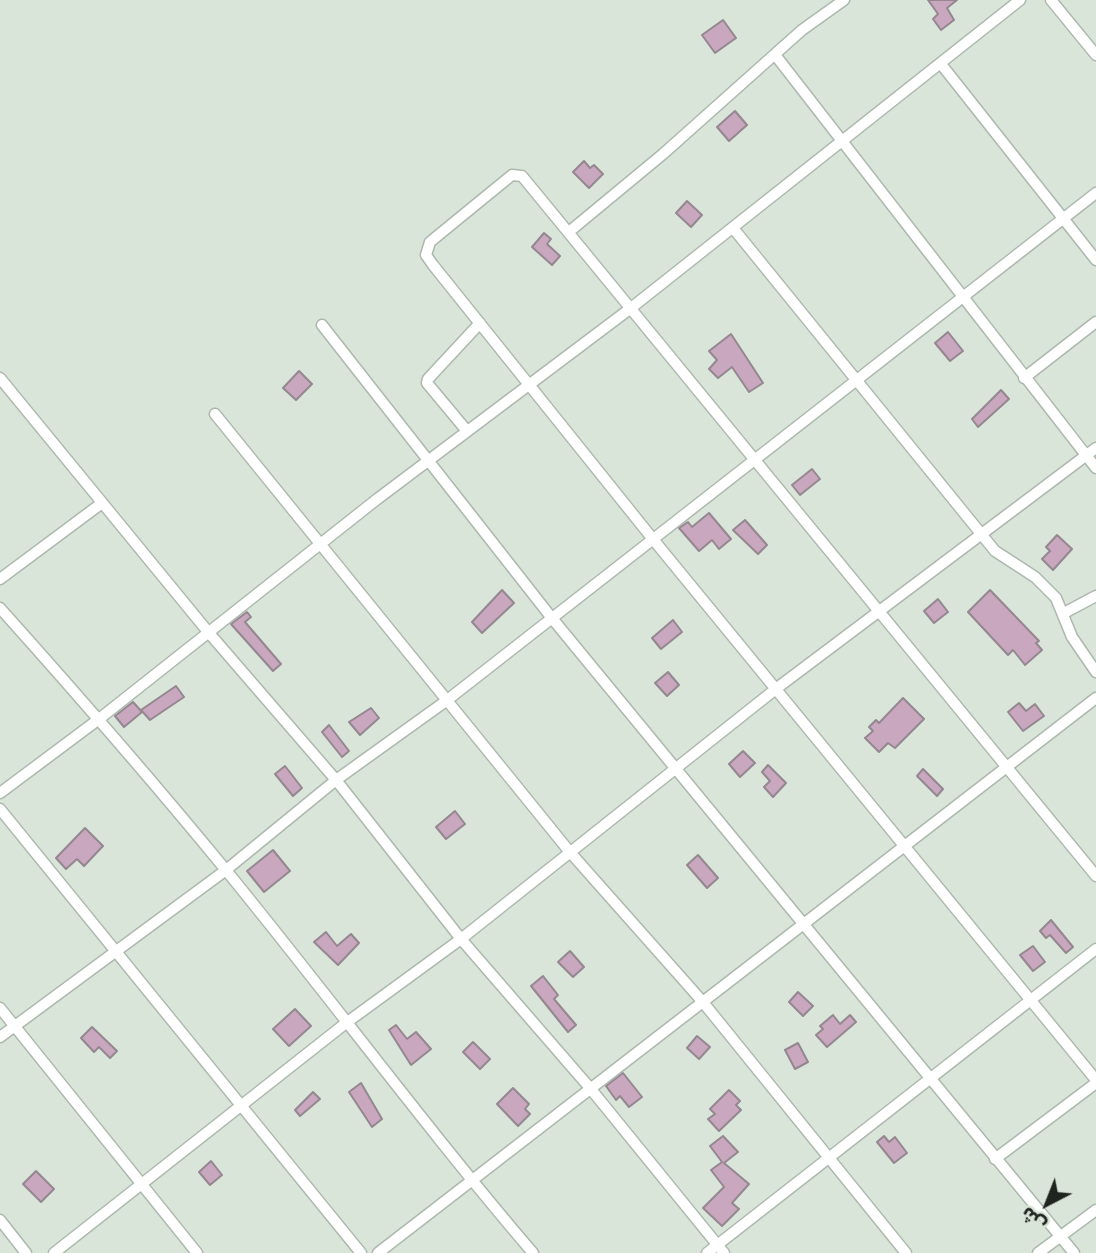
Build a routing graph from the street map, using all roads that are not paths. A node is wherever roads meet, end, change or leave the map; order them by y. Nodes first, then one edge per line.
1 (844, 0) edge
2 (1020, 0) edge
3 (1051, 0) edge
4 (1096, 55) edge
5 (776, 56) junction
6 (941, 64) junction
7 (839, 141) junction
8 (1096, 193) edge
9 (1063, 219) junction
10 (733, 228) junction
11 (570, 231) junction
12 (1096, 260) edge
13 (962, 300) junction
14 (631, 308) junction
15 (1096, 322) edge
16 (480, 323) junction
17 (321, 326) dead end
18 (0, 378) edge
19 (1024, 378) junction
20 (856, 381) junction
21 (528, 384) junction
22 (215, 414) dead end
23 (467, 431) junction
24 (1096, 448) edge
25 (1086, 456) junction
26 (755, 459) junction
27 (427, 462) junction
28 (1096, 468) edge
29 (102, 503) junction
30 (981, 534) junction
31 (652, 538) junction
32 (319, 544) junction
33 (0, 579) edge
34 (1096, 596) edge
35 (0, 608) edge
36 (880, 610) junction
37 (1064, 612) junction
38 (551, 617) junction
39 (209, 632) junction
40 (1096, 672) edge
41 (777, 688) junction
42 (1096, 698) edge
43 (446, 701) junction
44 (99, 719) junction
45 (1008, 767) junction
46 (675, 769) junction
47 (336, 780) junction
48 (0, 793) edge
49 (0, 809) edge
50 (905, 848) junction
51 (569, 851) junction
52 (226, 870) junction
53 (1096, 876) edge
54 (803, 926) junction
55 (461, 939) junction
56 (1096, 949) edge
57 (117, 950) junction
58 (702, 1001) junction
59 (1030, 1002) junction
60 (0, 1008) edge
61 (346, 1023) junction
62 (15, 1026) junction
63 (0, 1037) edge
64 (928, 1078) junction
65 (1096, 1082) edge
66 (590, 1088) junction
67 (243, 1105) junction
68 (829, 1156) junction
69 (995, 1159) junction
70 (471, 1181) junction
71 (141, 1185) junction
72 (1096, 1210) edge
73 (0, 1220) edge
74 (1060, 1236) junction
75 (721, 1249) edge
76 (26, 1253) edge
77 (54, 1253) edge
78 (197, 1253) edge
79 (361, 1253) edge
80 (378, 1253) edge
81 (533, 1253) edge
82 (707, 1253) edge
83 (906, 1253) edge
84 (1038, 1253) edge
85 (1074, 1253) edge

1 - 5 street
2 - 6 street
3 - 4 street
5 - 7 street
5 - 11 street
6 - 7 street
6 - 9 street
7 - 10 street
7 - 13 street
8 - 9 street
9 - 12 street
9 - 13 street
10 - 14 street
10 - 20 street
11 - 14 street
11 - 16 street
13 - 19 street
13 - 20 street
14 - 21 street
14 - 26 street
15 - 19 street
16 - 21 street
16 - 23 street
17 - 27 street
18 - 29 street
19 - 25 street
20 - 26 street
20 - 30 street
21 - 23 street
21 - 31 street
22 - 32 street
23 - 27 street
24 - 25 street
25 - 28 street
25 - 30 street
26 - 31 street
26 - 36 street
27 - 32 street
27 - 38 street
29 - 33 street
29 - 39 street
30 - 36 street
30 - 37 street
31 - 38 street
31 - 41 street
32 - 39 street
32 - 43 street
34 - 37 street
35 - 44 street
36 - 41 street
36 - 45 street
37 - 40 street
38 - 43 street
38 - 46 street
39 - 44 street
39 - 47 street
41 - 46 street
41 - 50 street
42 - 45 street
43 - 47 street
43 - 51 street
44 - 48 street
44 - 52 street
45 - 50 street
45 - 53 street
46 - 51 street
46 - 54 street
47 - 52 street
47 - 55 street
49 - 57 street
50 - 54 street
50 - 59 street
51 - 55 street
51 - 58 street
52 - 57 street
52 - 61 street
54 - 58 street
54 - 64 street
55 - 61 street
55 - 66 street
56 - 59 street
57 - 62 street
57 - 67 street
58 - 66 street
58 - 68 street
59 - 64 street
59 - 65 street
60 - 62 street
61 - 67 street
61 - 70 street
62 - 63 street
62 - 71 street
64 - 68 street
64 - 69 street
65 - 69 street
66 - 70 street
66 - 75 street
67 - 71 street
67 - 79 street
68 - 75 street
68 - 83 street
69 - 74 street
70 - 80 street
70 - 81 street
71 - 77 street
71 - 78 street
72 - 74 street
73 - 76 street
74 - 84 street
74 - 85 street
75 - 82 street

